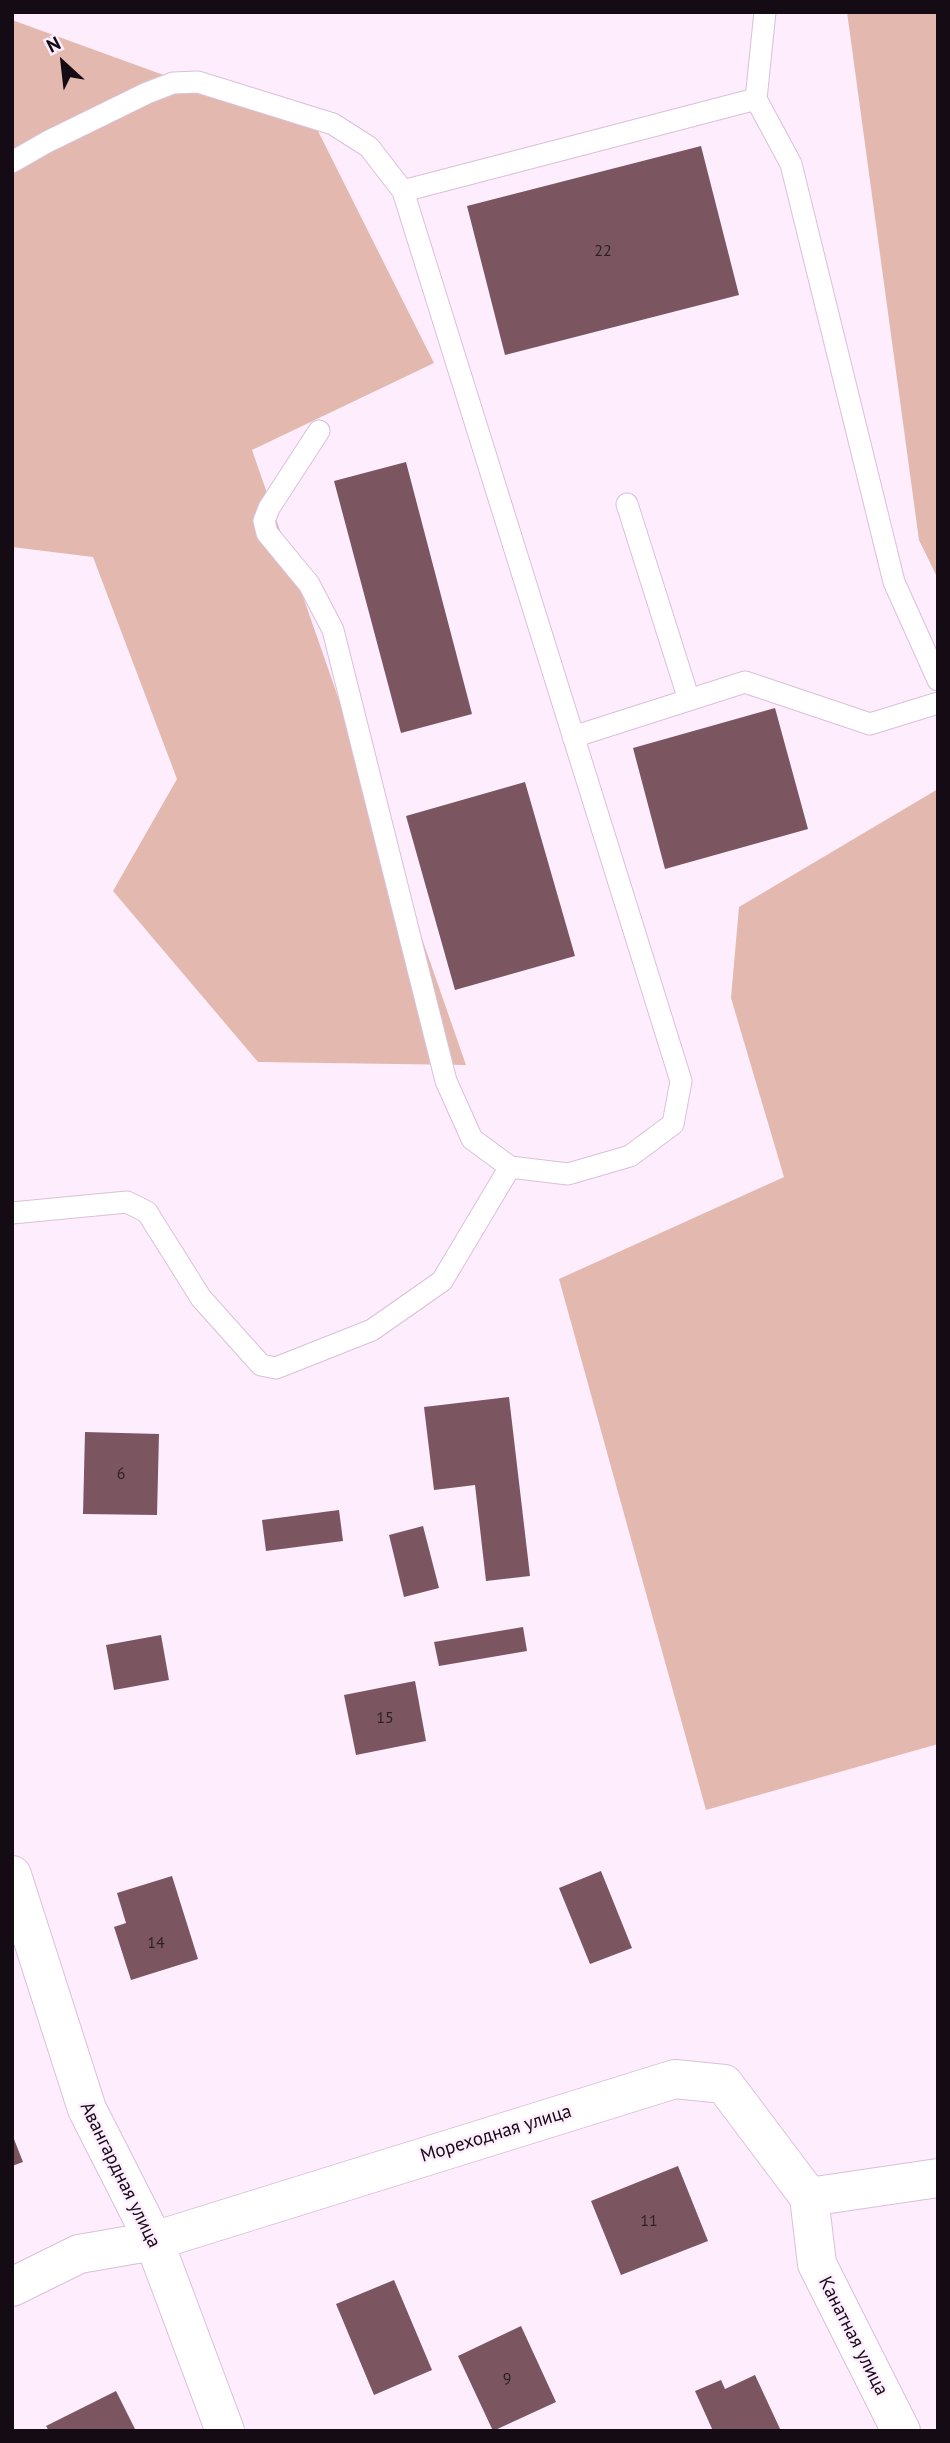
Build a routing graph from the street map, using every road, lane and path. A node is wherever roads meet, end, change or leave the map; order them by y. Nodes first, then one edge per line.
1 (765, 12) edge
2 (757, 99) junction
3 (12, 162) edge
4 (403, 191) junction
5 (319, 431) dead end
6 (627, 504) dead end
7 (938, 680) edge
8 (689, 700) junction
9 (938, 703) edge
10 (573, 737) junction
11 (510, 1167) junction
12 (12, 1213) edge
13 (12, 1875) edge
14 (938, 2178) edge
15 (809, 2197) junction
16 (154, 2241) junction
17 (12, 2287) edge
18 (225, 2431) edge
19 (901, 2431) edge

1 - 2 lane
2 - 4 lane
2 - 7 lane
3 - 4 lane
4 - 10 lane
5 - 11 lane
6 - 8 lane
8 - 9 lane
8 - 10 lane
10 - 11 lane
11 - 12 lane
13 - 16 street, Авангардная улица
14 - 15 street
15 - 16 street, Мореходная улица
15 - 19 street, Канатная улица
16 - 17 street, Мореходная улица
16 - 18 street, Авангардная улица

